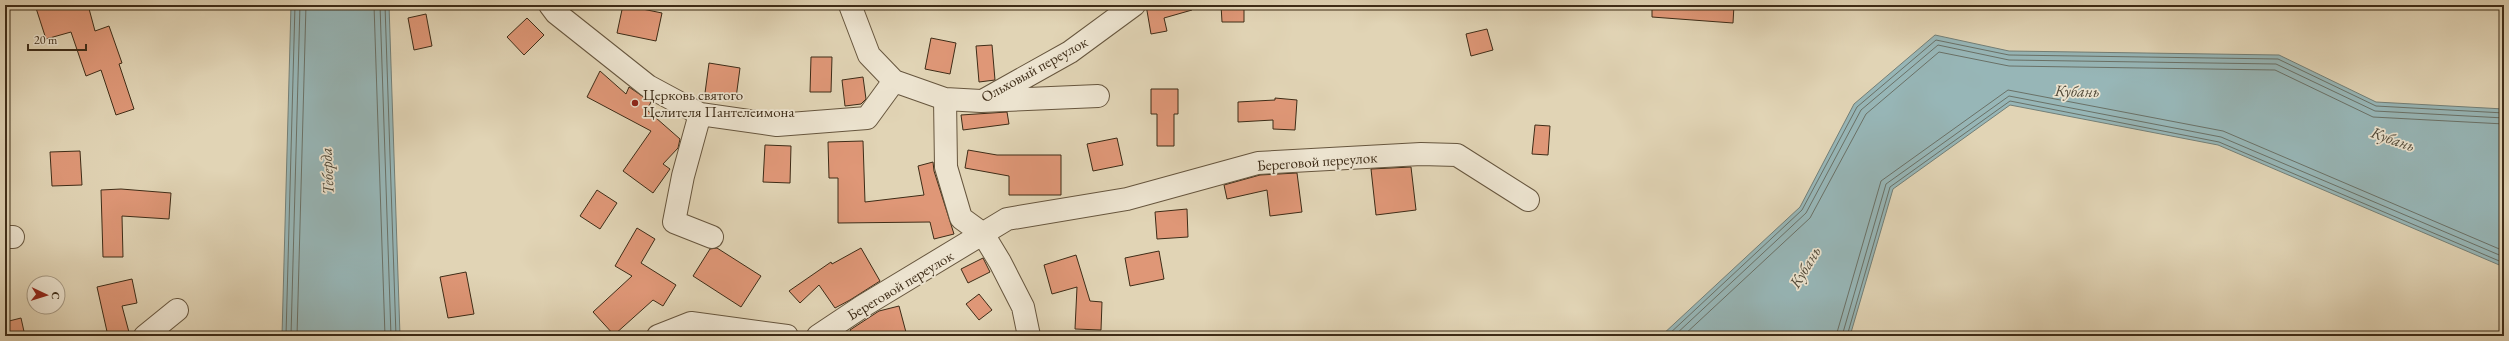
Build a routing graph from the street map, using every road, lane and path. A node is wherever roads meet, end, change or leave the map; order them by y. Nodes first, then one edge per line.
1 (550, 5) edge
2 (850, 5) edge
3 (1134, 5) edge
4 (894, 81) junction
5 (1098, 96) dead end
6 (945, 99) junction
7 (981, 102) junction
8 (700, 114) junction
9 (1528, 200) dead end
10 (984, 234) junction
11 (712, 237) dead end
12 (177, 310) dead end
13 (146, 336) edge
14 (658, 336) edge
15 (786, 336) edge
16 (818, 336) edge
17 (1029, 336) edge

1 - 8 street
2 - 4 street
3 - 7 street, Ольховый переулок
4 - 6 street, Ольховый переулок
4 - 8 street
5 - 7 street
6 - 7 street, Ольховый переулок
6 - 10 street
8 - 11 street
9 - 10 street, Береговой переулок
10 - 16 street, Береговой переулок
10 - 17 street
12 - 13 street
14 - 15 street

